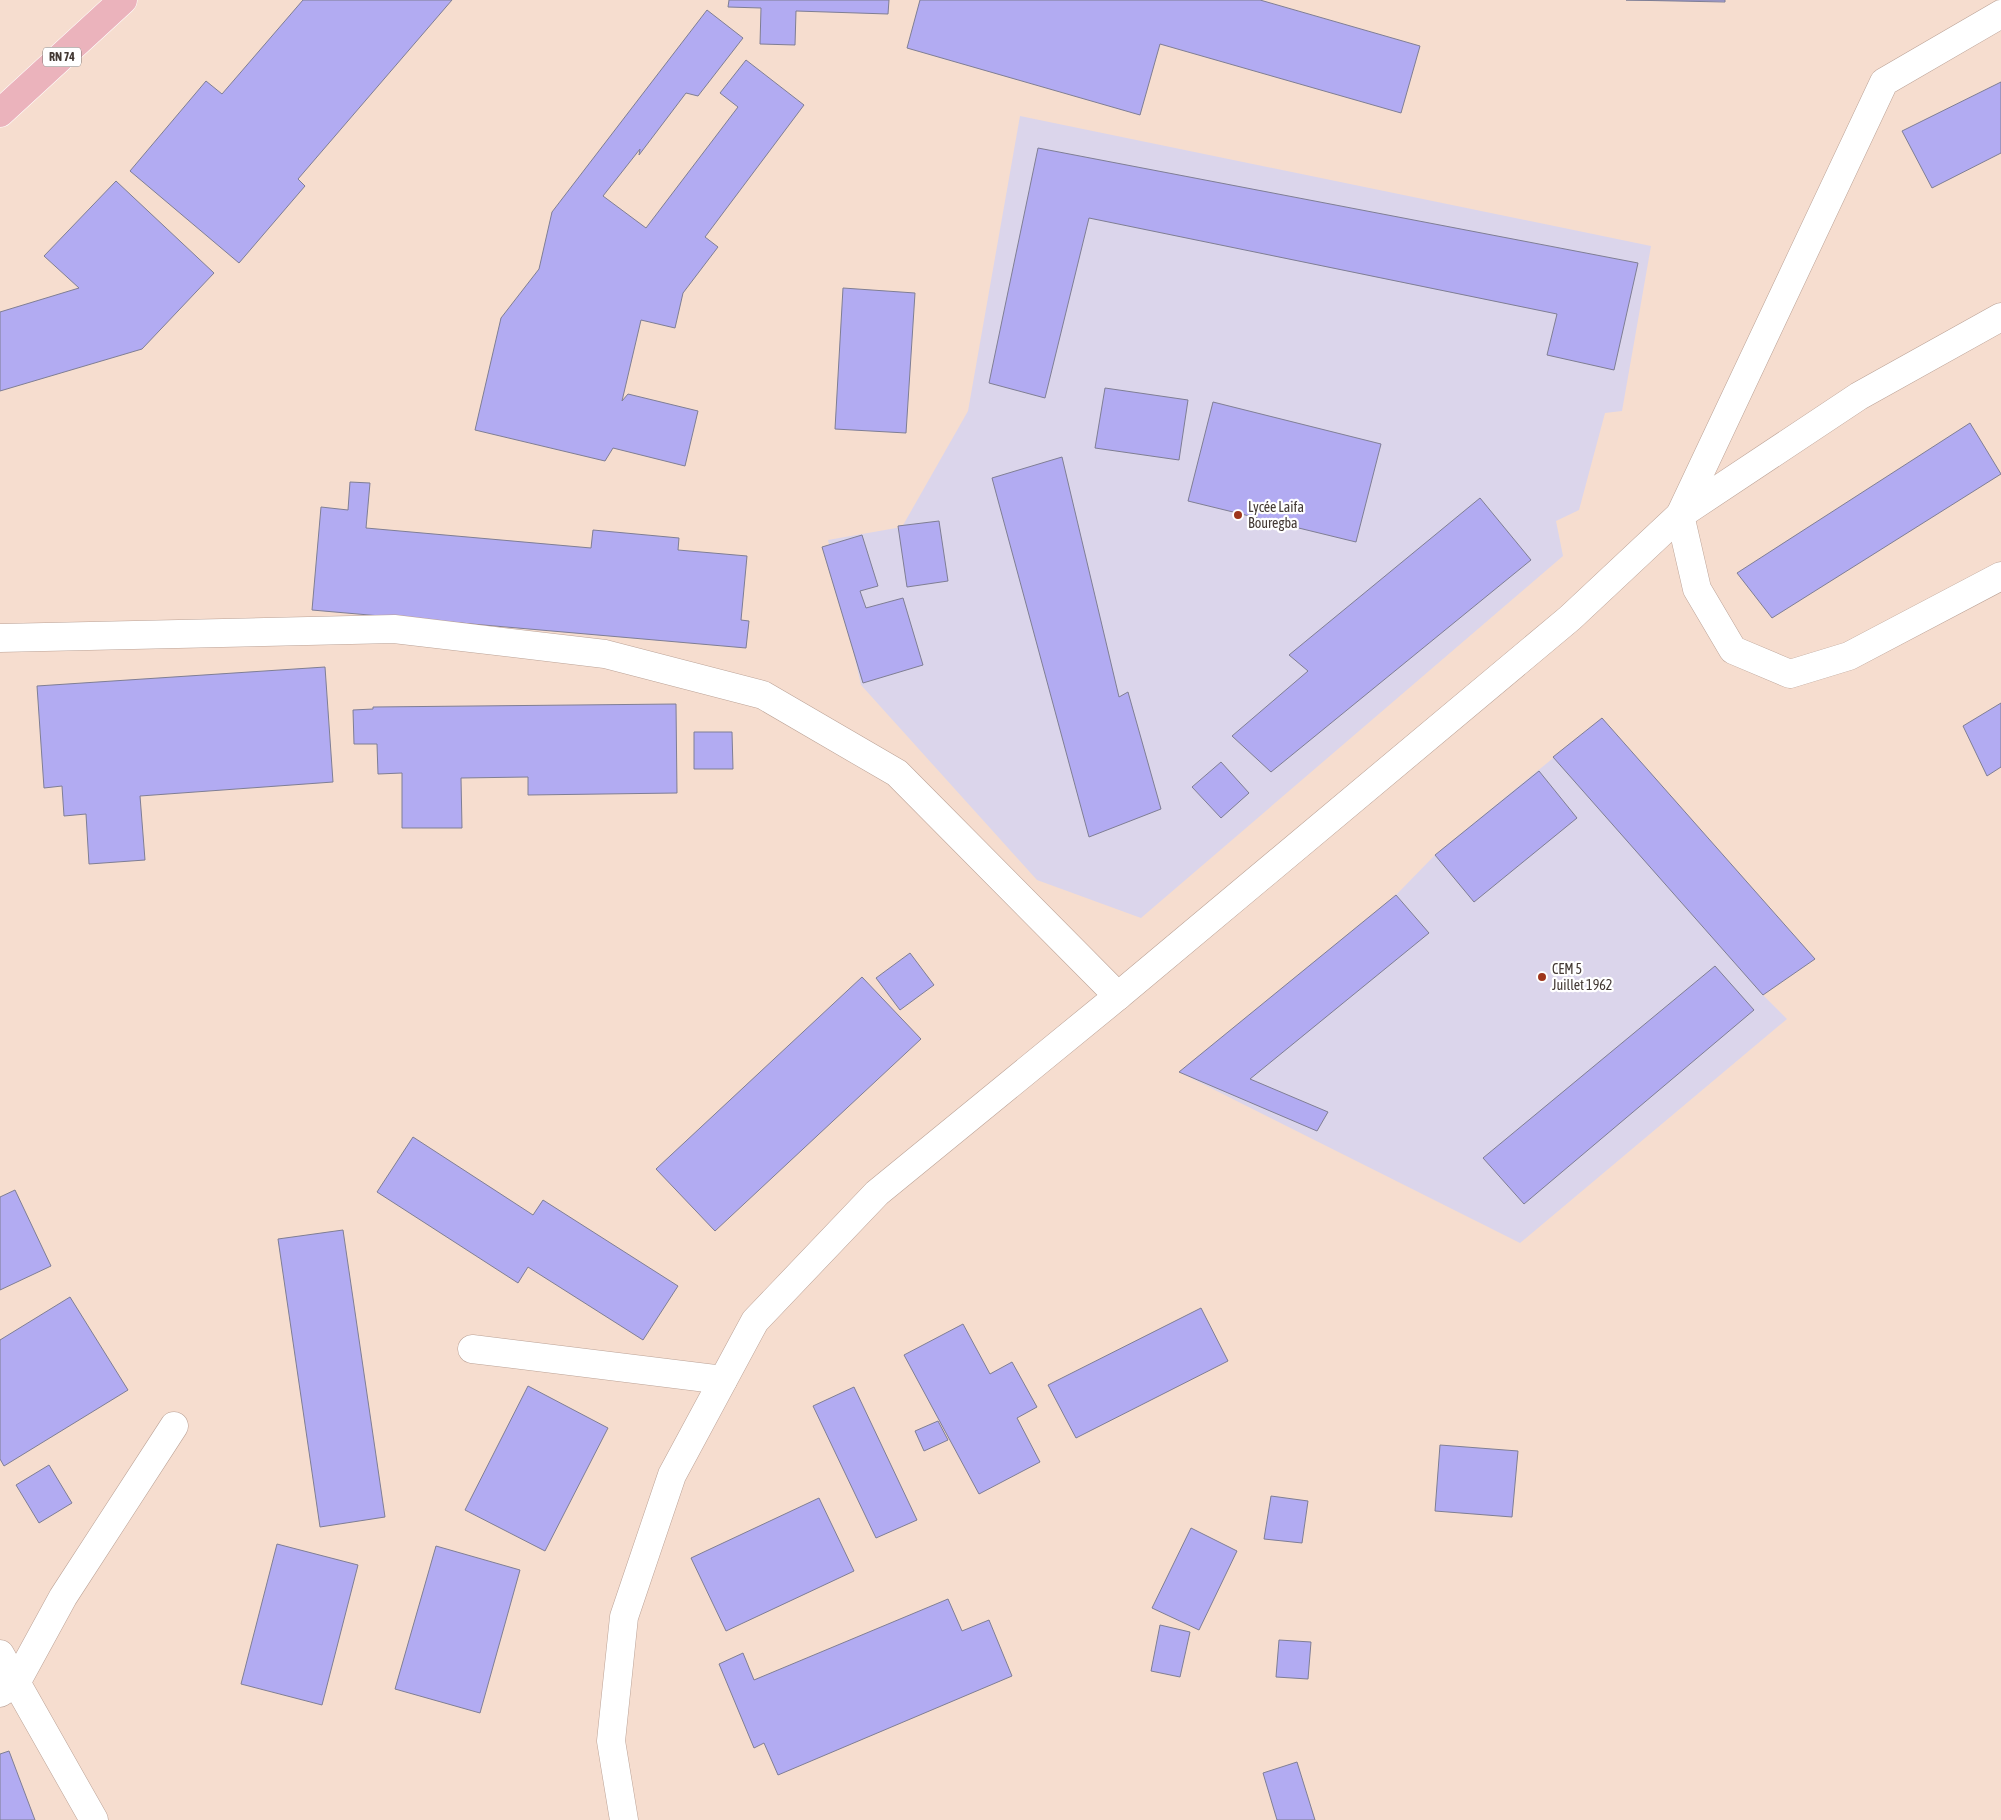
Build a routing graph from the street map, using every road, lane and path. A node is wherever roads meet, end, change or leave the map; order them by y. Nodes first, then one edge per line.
1 (123, 0) edge
2 (2001, 14) edge
3 (0, 113) edge
4 (2001, 318) edge
5 (1680, 515) junction
6 (2001, 576) edge
7 (0, 638) edge
8 (1118, 996) junction
9 (472, 1349) dead end
10 (723, 1380) junction
11 (174, 1426) dead end
12 (0, 1654) edge
13 (8, 1688) edge
14 (94, 1820) edge
15 (624, 1820) edge

1 - 3 main road, RN 74
2 - 5 street
4 - 5 street
5 - 6 street
5 - 8 street
7 - 8 street
8 - 10 street
9 - 10 street
10 - 15 street
11 - 13 street
12 - 13 street
13 - 14 street

